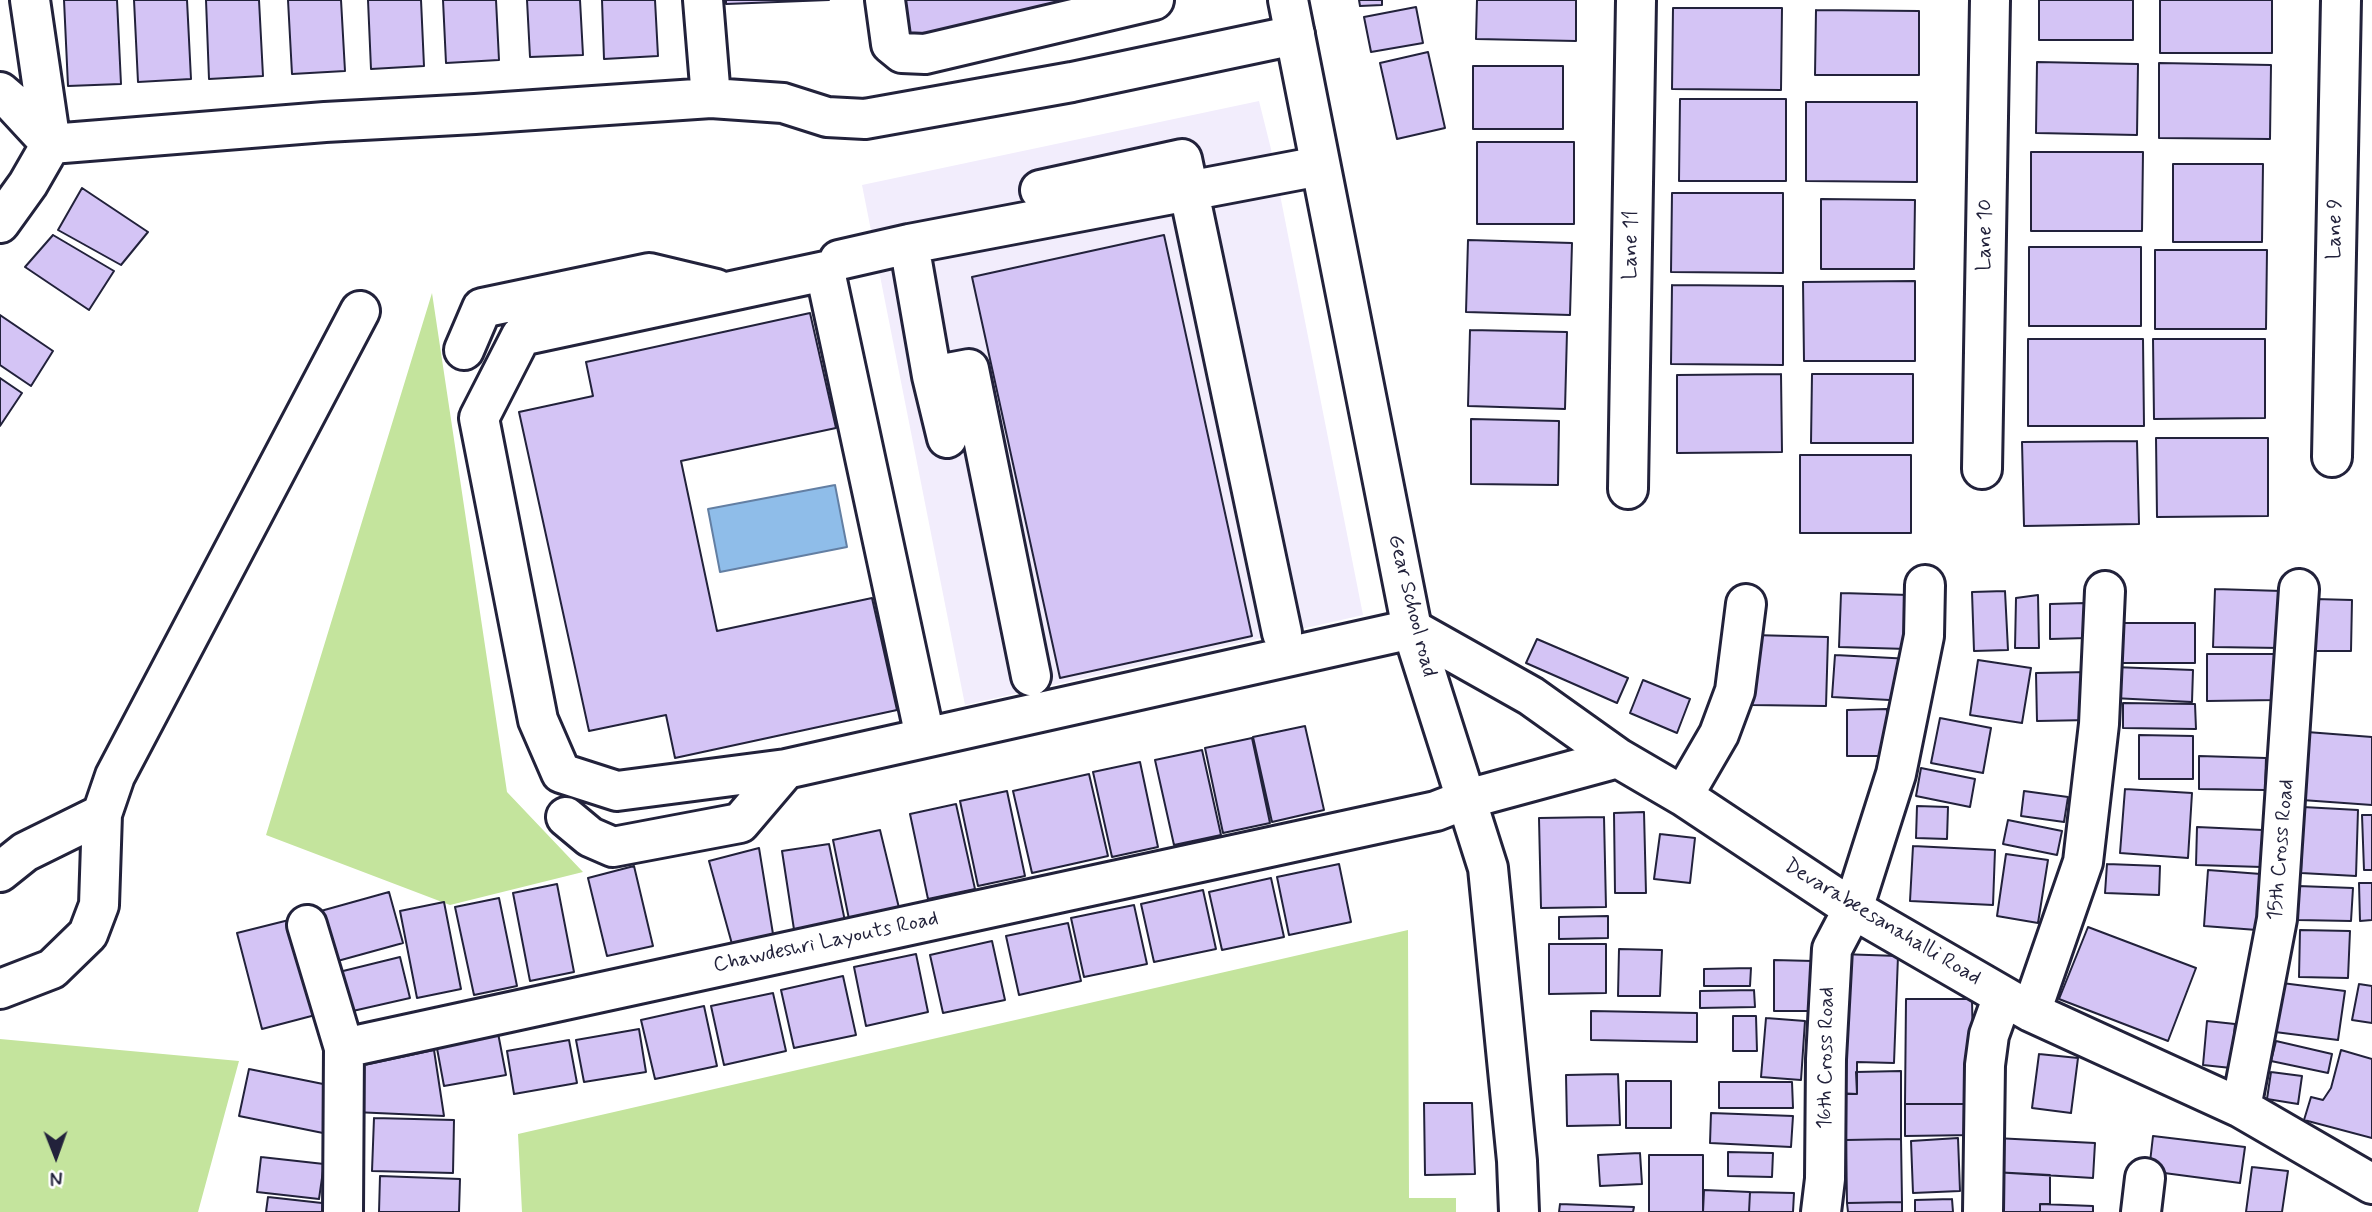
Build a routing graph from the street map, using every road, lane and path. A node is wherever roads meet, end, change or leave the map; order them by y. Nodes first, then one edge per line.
1 (703, 0) edge
2 (885, 0) edge
3 (1154, 0) edge
4 (1636, 0) edge
5 (1990, 0) edge
6 (2341, 0) edge
7 (20, 7) edge
8 (1292, 18) edge
9 (0, 92) edge
10 (711, 98) junction
11 (51, 144) junction
12 (1320, 166) junction
13 (1040, 190) dead end
14 (1190, 190) junction
15 (0, 223) edge
16 (909, 244) junction
17 (839, 260) dead end
18 (726, 292) junction
19 (360, 311) dead end
20 (464, 350) dead end
21 (932, 376) junction
22 (947, 439) dead end
23 (2332, 457) dead end
24 (1982, 469) dead end
25 (1628, 489) dead end
26 (1925, 584) dead end
27 (2299, 589) dead end
28 (2105, 591) dead end
29 (1746, 604) dead end
30 (1412, 629) junction
31 (1282, 633) dead end
32 (1031, 676) dead end
33 (925, 737) junction
34 (1618, 758) junction
35 (786, 769) junction
36 (1684, 796) junction
37 (1467, 799) junction
38 (102, 814) junction
39 (566, 817) dead end
40 (0, 872) edge
41 (1853, 909) junction
42 (307, 925) dead end
43 (0, 989) edge
44 (2017, 1004) junction
45 (344, 1048) junction
46 (2241, 1108) junction
47 (2372, 1184) edge
48 (343, 1212) edge
49 (1519, 1212) edge
50 (1821, 1212) edge
51 (1983, 1212) edge

1 - 10 street
2 - 3 street
4 - 25 street, Lane 11
5 - 24 street, Lane 10
6 - 23 street, Lane 9
7 - 11 street
8 - 10 street
8 - 12 street, Gear School road
9 - 11 street
10 - 11 street
11 - 15 street
12 - 14 street
12 - 30 street, Gear School road
13 - 14 street
14 - 16 street
14 - 31 street
16 - 17 street
16 - 21 street
18 - 20 street
18 - 33 street
18 - 35 street
19 - 38 street
21 - 22 street
21 - 32 street
26 - 41 street, 16th Cross Road
27 - 46 street, 15th Cross Road
28 - 44 street
29 - 36 street
30 - 33 street
30 - 34 street, Devarabeesanahalli Road
30 - 37 street, Gear School road
33 - 35 street
34 - 36 street, Devarabeesanahalli Road
34 - 37 street, Chawdeshri Layouts Road
35 - 39 street
36 - 41 street, Devarabeesanahalli Road
37 - 45 street, Chawdeshri Layouts Road
37 - 49 street, Gear School road
38 - 40 street
38 - 43 street
41 - 44 street, Devarabeesanahalli Road
41 - 50 street, 16th Cross Road
42 - 45 street
44 - 46 street, Devarabeesanahalli Road
44 - 51 street
45 - 48 street
46 - 47 street, Devarabeesanahalli Road

